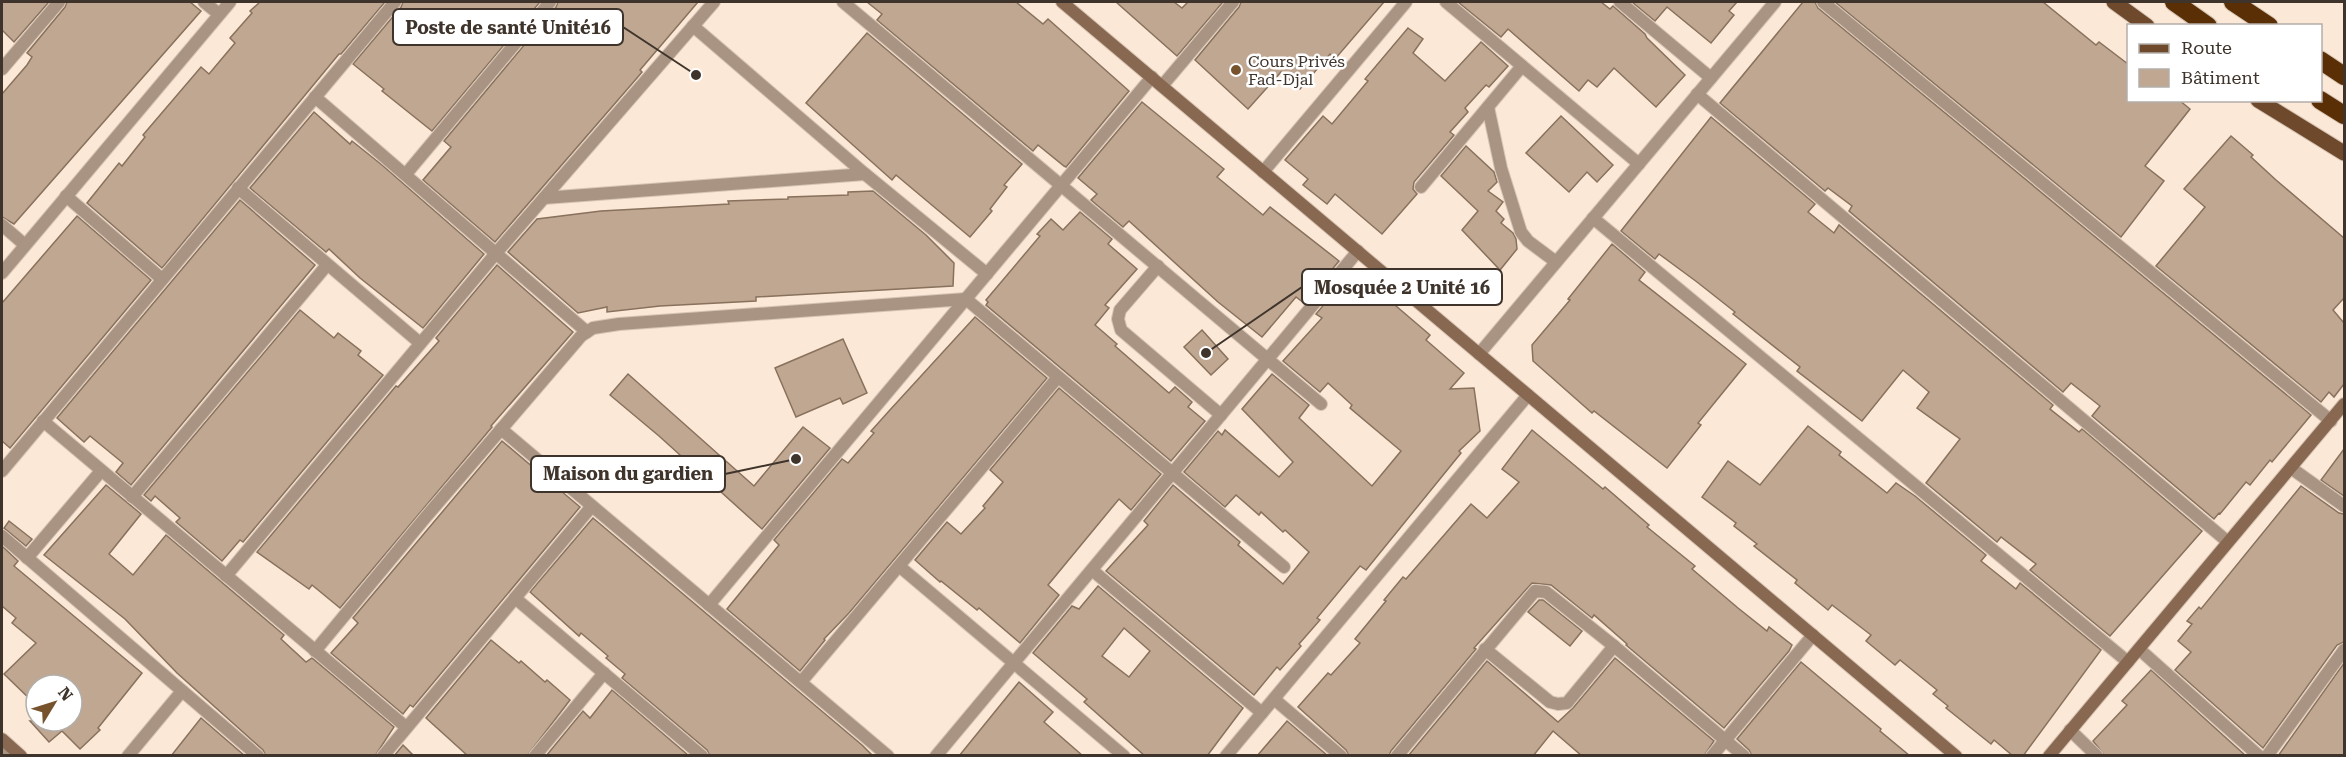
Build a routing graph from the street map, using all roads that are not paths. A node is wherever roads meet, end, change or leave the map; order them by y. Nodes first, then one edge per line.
1 (59, 2) edge
2 (204, 2) edge
3 (230, 2) edge
4 (395, 2) edge
5 (550, 2) edge
6 (714, 2) edge
7 (843, 2) edge
8 (1062, 2) edge
9 (1233, 2) edge
10 (1406, 2) edge
11 (1447, 2) edge
12 (1620, 2) edge
13 (1775, 2) edge
14 (1823, 2) edge
15 (2114, 2) edge
16 (2174, 2) edge
17 (2233, 2) edge
18 (219, 14) junction
19 (2144, 24) edge
20 (2205, 24) edge
21 (2266, 24) edge
22 (693, 26) junction
23 (2, 47) edge
24 (12, 57) junction
25 (2322, 61) edge
26 (1522, 66) junction
27 (2, 69) edge
28 (2344, 76) edge
29 (1152, 77) junction
30 (1711, 78) junction
31 (1162, 86) junction
32 (1697, 94) junction
33 (315, 97) junction
34 (2322, 101) edge
35 (2261, 102) edge
36 (1488, 107) junction
37 (2344, 115) edge
38 (2344, 153) edge
39 (1639, 164) junction
40 (1263, 171) junction
41 (406, 174) junction
42 (865, 174) junction
43 (1061, 185) junction
44 (1421, 187) dead end
45 (238, 188) junction
46 (66, 196) junction
47 (543, 198) junction
48 (1593, 218) junction
49 (2, 225) edge
50 (25, 245) junction
51 (1358, 251) junction
52 (497, 252) junction
53 (1556, 262) junction
54 (327, 265) junction
55 (1158, 266) junction
56 (2, 273) edge
57 (987, 274) junction
58 (162, 279) junction
59 (966, 299) junction
60 (587, 332) junction
61 (420, 343) junction
62 (1479, 354) junction
63 (1268, 359) junction
64 (1058, 376) junction
65 (1528, 395) junction
66 (1321, 404) dead end
67 (2344, 404) edge
68 (1221, 415) junction
69 (43, 421) junction
70 (2331, 421) junction
71 (501, 429) junction
72 (2291, 468) junction
73 (2, 471) edge
74 (101, 471) junction
75 (1172, 473) junction
76 (132, 497) junction
77 (592, 506) junction
78 (2344, 506) edge
79 (2, 536) edge
80 (2228, 542) junction
81 (27, 558) junction
82 (899, 566) junction
83 (1284, 567) dead end
84 (1092, 570) junction
85 (226, 576) junction
86 (515, 598) junction
87 (709, 605) junction
88 (1813, 635) junction
89 (1614, 646) junction
90 (1485, 649) junction
91 (2139, 649) junction
92 (2344, 650) edge
93 (315, 651) junction
94 (1014, 662) junction
95 (2128, 662) junction
96 (604, 673) junction
97 (801, 682) junction
98 (182, 691) junction
99 (1274, 699) junction
100 (1262, 713) junction
101 (406, 727) junction
102 (2070, 730) junction
103 (1726, 740) junction
104 (4, 747) edge
105 (21, 756) edge
106 (128, 756) edge
107 (258, 756) edge
108 (383, 756) edge
109 (535, 756) edge
110 (702, 756) edge
111 (888, 756) edge
112 (936, 756) edge
113 (1124, 756) edge
114 (1226, 756) edge
115 (1341, 756) edge
116 (1397, 756) edge
117 (1712, 756) edge
118 (1744, 756) edge
119 (1956, 756) edge
120 (2049, 756) edge
121 (2097, 756) edge
122 (2259, 756) edge
123 (2267, 756) edge

1 - 24 street
2 - 18 street
3 - 18 street
4 - 33 street
5 - 41 street
6 - 22 street
7 - 43 street
8 - 29 street
9 - 31 street
10 - 40 street
11 - 26 street
12 - 30 street
13 - 30 street
14 - 70 street
15 - 19 main road
16 - 20 highway
17 - 21 highway
18 - 46 street
22 - 42 street
22 - 47 street
23 - 24 street
24 - 27 street
25 - 28 highway
26 - 36 street
26 - 39 street
29 - 31 street
29 - 43 street
30 - 32 street
31 - 40 street
32 - 39 street
32 - 80 street
33 - 41 street
33 - 45 street
34 - 37 highway
35 - 38 main road
36 - 44 street
36 - 53 street
39 - 48 street
40 - 51 street
41 - 52 street
42 - 47 street
42 - 57 street
43 - 55 street
43 - 57 street
45 - 54 street
45 - 58 street
46 - 50 street
46 - 58 street
47 - 52 street
48 - 53 street
48 - 95 street
49 - 50 street
50 - 56 street
51 - 62 street
51 - 63 street
52 - 60 street
52 - 61 street
53 - 62 street
54 - 61 street
54 - 76 street
55 - 63 street
55 - 68 street
57 - 59 street
58 - 69 street
59 - 60 street
59 - 64 street
59 - 87 street
60 - 71 street
61 - 85 street
62 - 65 street
63 - 66 street
63 - 68 street
64 - 75 street
64 - 82 street
65 - 88 street
65 - 99 street
67 - 70 street
68 - 75 street
69 - 73 street
69 - 74 street
70 - 72 street
71 - 77 street
71 - 93 street
72 - 78 street
72 - 80 street
74 - 76 street
74 - 81 street
75 - 83 street
75 - 84 street
76 - 85 street
77 - 86 street
77 - 87 street
79 - 81 street
80 - 91 street
81 - 98 street
82 - 94 street
82 - 97 street
84 - 94 street
84 - 100 street
85 - 93 street
86 - 96 street
86 - 101 street
87 - 97 street
88 - 103 street
88 - 119 street
89 - 90 street
89 - 90 street
89 - 103 street
90 - 116 street
91 - 95 street
91 - 122 street
92 - 123 street
93 - 101 street
94 - 112 street
94 - 113 street
95 - 102 street
96 - 109 street
96 - 110 street
97 - 111 street
98 - 106 street
98 - 107 street
99 - 100 street
99 - 115 street
100 - 114 street
101 - 108 street
102 - 120 street
102 - 121 street
103 - 117 street
103 - 118 street
104 - 105 street

